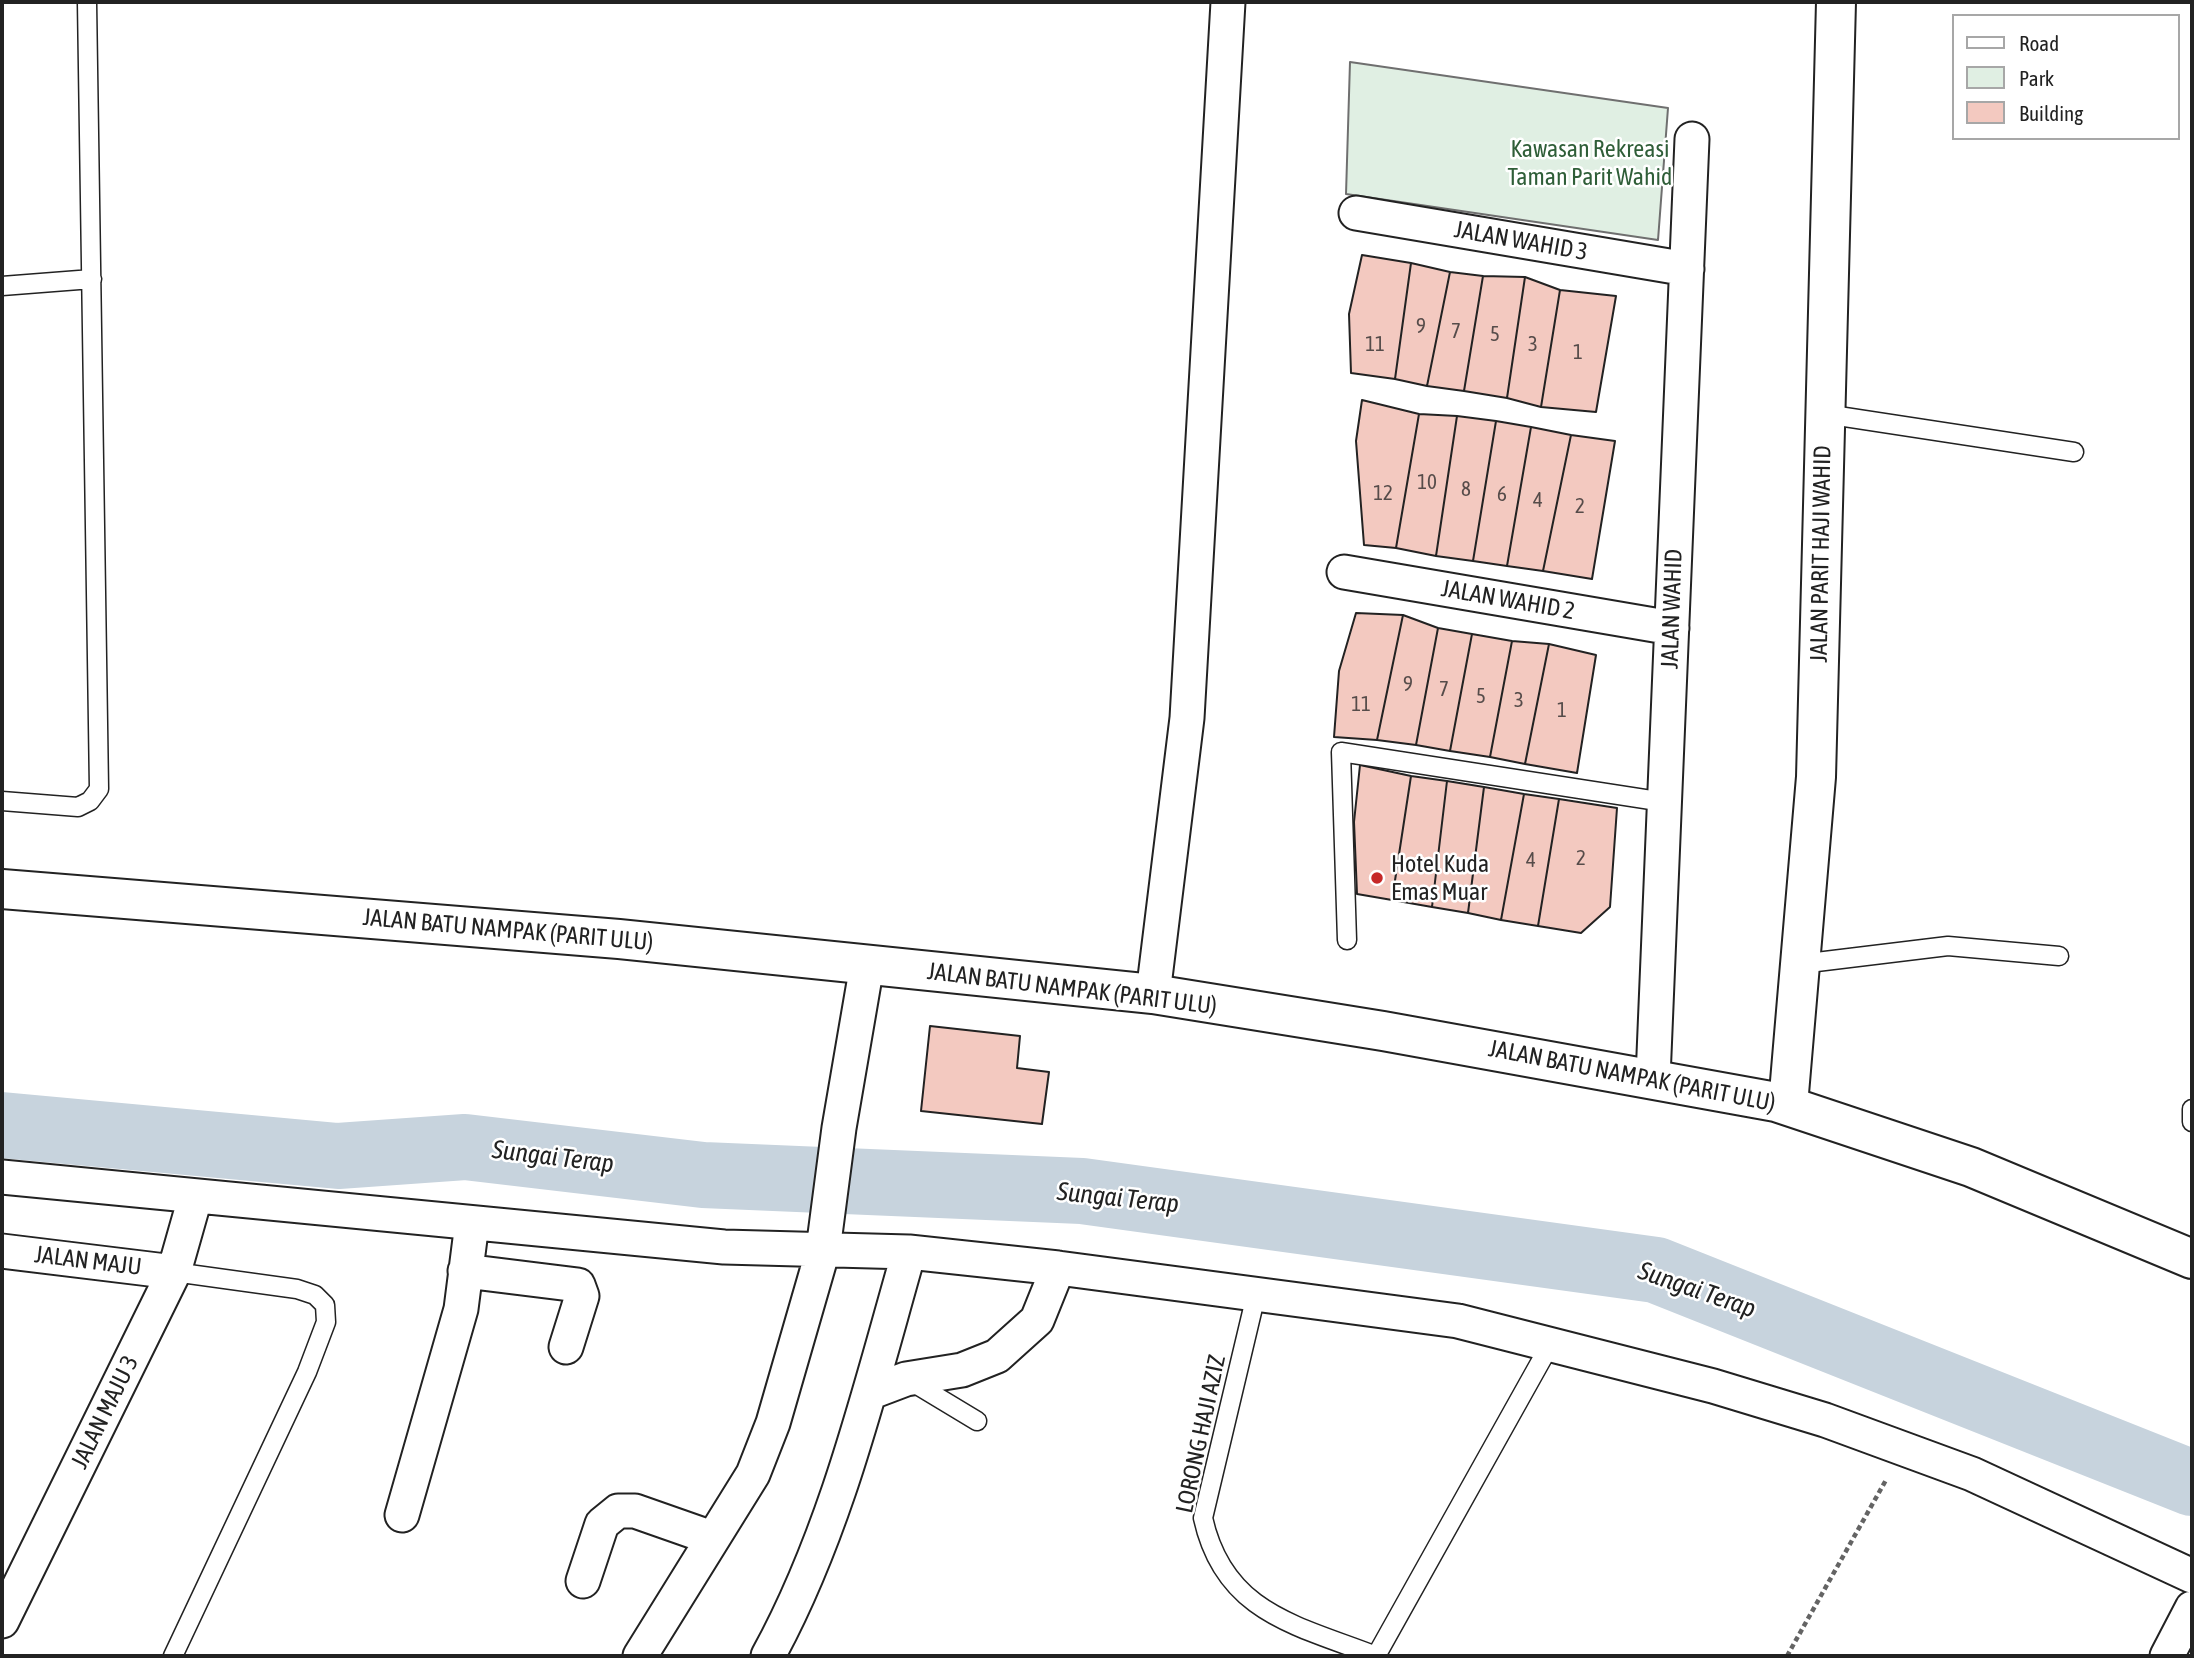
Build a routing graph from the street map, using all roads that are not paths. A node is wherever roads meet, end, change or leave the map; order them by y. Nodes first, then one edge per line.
1 (87, 2) edge
2 (1228, 2) edge
3 (1836, 2) edge
4 (1692, 139) dead end
5 (1356, 213) dead end
6 (1687, 269) junction
7 (92, 279) junction
8 (2, 286) edge
9 (1825, 414) junction
10 (2074, 452) dead end
11 (1344, 572) dead end
12 (1672, 628) junction
13 (2, 800) edge
14 (1664, 803) junction
15 (2, 889) edge
16 (1347, 940) dead end
17 (2059, 956) dead end
18 (1800, 964) junction
19 (867, 965) junction
20 (1153, 994) junction
21 (1653, 1078) junction
22 (1782, 1104) junction
23 (2192, 1109) edge
24 (2192, 1122) edge
25 (2, 1177) edge
26 (195, 1198) junction
27 (472, 1223) junction
28 (824, 1236) junction
29 (2, 1251) edge
30 (909, 1252) junction
31 (2192, 1259) edge
32 (1058, 1268) junction
33 (465, 1271) junction
34 (174, 1272) junction
35 (1256, 1295) junction
36 (1551, 1343) junction
37 (566, 1347) dead end
38 (906, 1379) junction
39 (869, 1394) junction
40 (977, 1421) dead end
41 (402, 1515) dead end
42 (712, 1538) junction
43 (2189, 1575) edge
44 (583, 1581) dead end
45 (2192, 1608) edge
46 (2, 1621) edge
47 (173, 1656) edge
48 (640, 1656) edge
49 (768, 1656) edge
50 (1376, 1656) edge
51 (2166, 1656) edge

1 - 7 lane
2 - 20 street
3 - 9 street, JALAN PARIT HAJI WAHID
4 - 6 street, JALAN WAHID
5 - 6 street, JALAN WAHID 3
6 - 12 street, JALAN WAHID
7 - 8 lane
7 - 13 lane
9 - 10 lane
9 - 18 street, JALAN PARIT HAJI WAHID
11 - 12 street, JALAN WAHID 2
12 - 14 street, JALAN WAHID
14 - 16 lane
14 - 21 street, JALAN WAHID
15 - 19 street, JALAN BATU NAMPAK (PARIT ULU)
17 - 18 lane
18 - 22 street, JALAN PARIT HAJI WAHID
19 - 20 street, JALAN BATU NAMPAK (PARIT ULU)
19 - 28 street
20 - 21 street, JALAN BATU NAMPAK (PARIT ULU)
21 - 22 street, JALAN BATU NAMPAK (PARIT ULU)
22 - 31 street, JALAN BATU NAMPAK (PARIT ULU)
23 - 24 lane
25 - 26 street
26 - 27 street
26 - 34 street, JALAN MAJU 3
27 - 28 street
27 - 33 street
28 - 30 street
28 - 42 street
29 - 34 street, JALAN MAJU
30 - 32 street
30 - 39 street
32 - 35 street
32 - 38 street
33 - 37 street
33 - 41 street
34 - 46 street, JALAN MAJU 3
34 - 47 lane
35 - 36 street
35 - 50 lane, LORONG HAJI AZIZ
36 - 43 street
36 - 50 lane, LORONG HAJI AZIZ
38 - 39 street
38 - 40 lane
39 - 49 street
42 - 44 street
42 - 48 street
45 - 51 street

